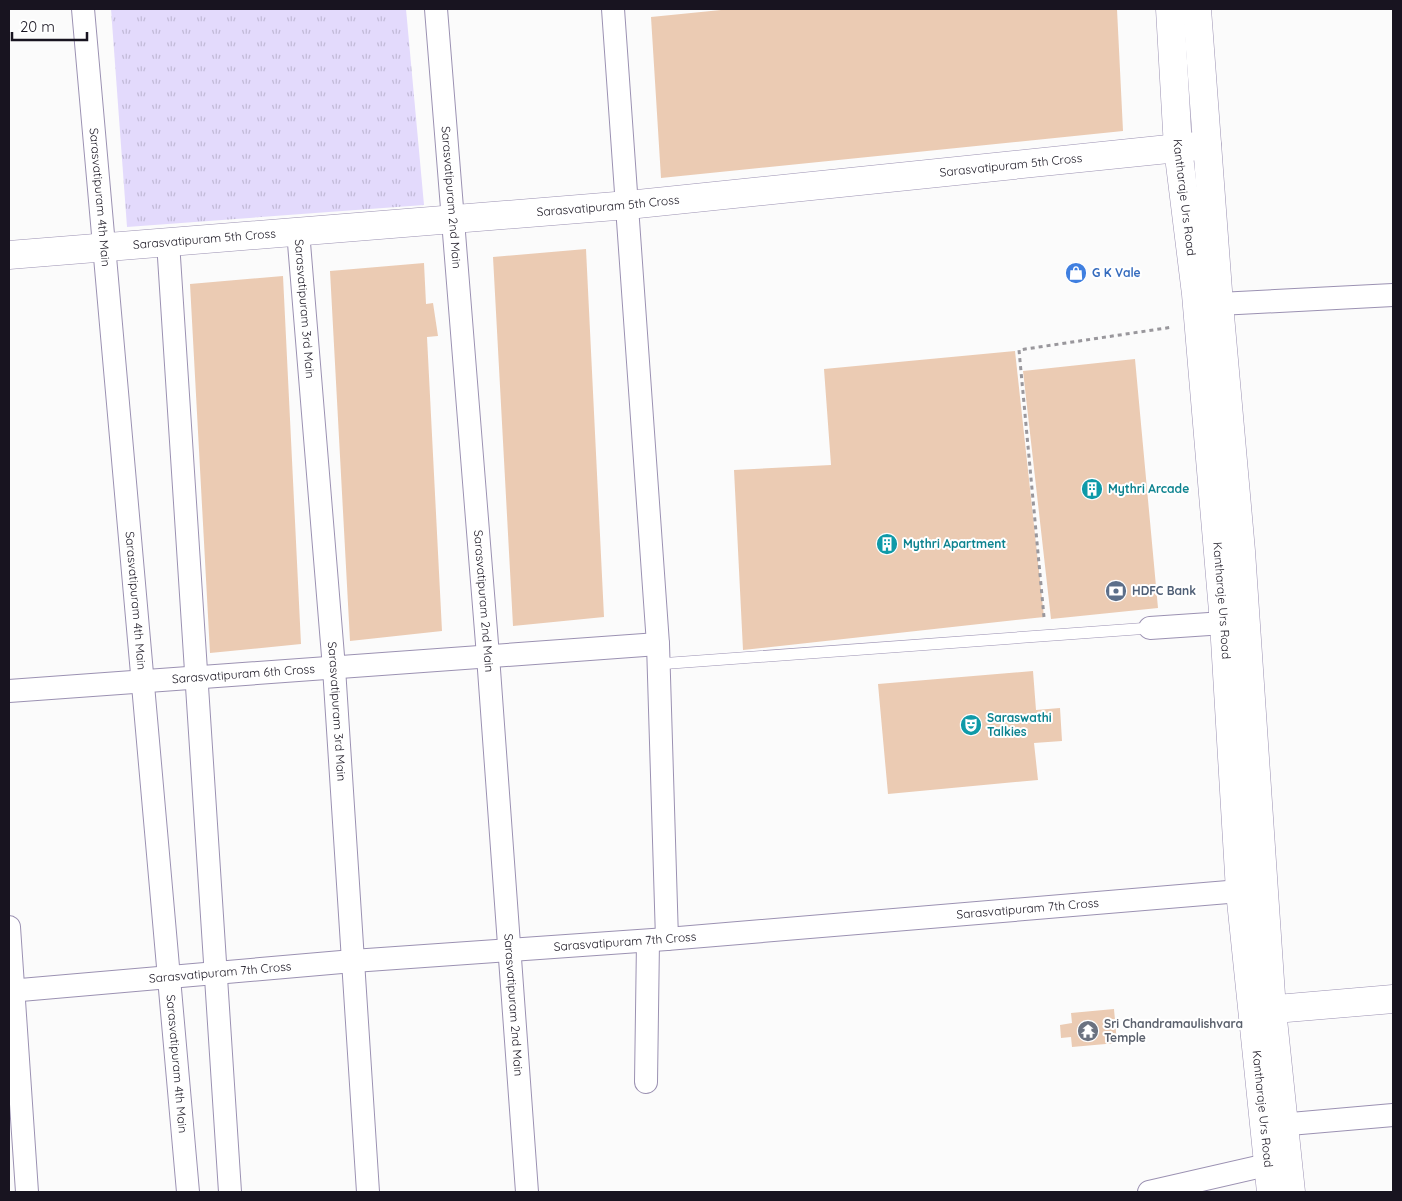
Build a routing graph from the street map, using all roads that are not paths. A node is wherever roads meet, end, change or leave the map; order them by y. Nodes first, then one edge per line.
1 (83, 9) edge
2 (436, 9) edge
3 (613, 9) edge
4 (1170, 9) edge
5 (1197, 9) edge
6 (1207, 145) junction
7 (1178, 148) junction
8 (628, 204) junction
9 (453, 218) junction
10 (298, 231) junction
11 (168, 242) junction
12 (104, 247) junction
13 (9, 254) edge
14 (1393, 295) edge
15 (1219, 304) junction
16 (1224, 623) junction
17 (1150, 628) joint
18 (658, 654) junction
19 (488, 656) junction
20 (334, 668) junction
21 (196, 678) junction
22 (142, 681) junction
23 (9, 691) edge
24 (1240, 891) junction
25 (9, 927) edge
26 (657, 940) junction
27 (510, 950) junction
28 (353, 961) junction
29 (216, 974) junction
30 (169, 978) junction
31 (11, 991) edge
32 (1393, 999) edge
33 (1262, 1011) junction
34 (646, 1082) dead end
35 (1393, 1115) edge
36 (1273, 1125) junction
37 (1278, 1162) junction
38 (27, 1192) edge
39 (188, 1192) edge
40 (230, 1192) edge
41 (368, 1192) edge
42 (527, 1192) edge
43 (1148, 1192) edge
44 (1271, 1192) edge
45 (1291, 1192) edge

1 - 12 street, Sarasvatipuram 4th Main
2 - 9 street, Sarasvatipuram 2nd Main
3 - 8 street
4 - 7 street, Kantharaje Urs Road
5 - 6 street, Kantharaje Urs Road
6 - 7 street, Sarasvatipuram 5th Cross
6 - 15 street, Kantharaje Urs Road
7 - 8 street, Sarasvatipuram 5th Cross
7 - 16 street, Kantharaje Urs Road
8 - 9 street, Sarasvatipuram 5th Cross
8 - 18 street
9 - 10 street, Sarasvatipuram 5th Cross
9 - 19 street, Sarasvatipuram 2nd Main
10 - 11 street, Sarasvatipuram 5th Cross
10 - 20 street, Sarasvatipuram 3rd Main
11 - 12 street, Sarasvatipuram 5th Cross
11 - 21 street
12 - 13 street, Sarasvatipuram 5th Cross
12 - 22 street, Sarasvatipuram 4th Main
14 - 15 street
15 - 33 street, Kantharaje Urs Road
16 - 17 street
16 - 24 street, Kantharaje Urs Road
17 - 18 lane
18 - 19 street, Sarasvatipuram 6th Cross
18 - 26 street
19 - 20 street, Sarasvatipuram 6th Cross
19 - 27 street, Sarasvatipuram 2nd Main
20 - 21 street, Sarasvatipuram 6th Cross
20 - 28 street, Sarasvatipuram 3rd Main
21 - 22 street, Sarasvatipuram 6th Cross
21 - 29 street
22 - 23 street, Sarasvatipuram 6th Cross
22 - 30 street, Sarasvatipuram 4th Main
24 - 26 street, Sarasvatipuram 7th Cross
24 - 33 street, Kantharaje Urs Road
25 - 31 street
26 - 27 street, Sarasvatipuram 7th Cross
26 - 34 street
27 - 28 street, Sarasvatipuram 7th Cross
27 - 42 street, Sarasvatipuram 2nd Main
28 - 29 street, Sarasvatipuram 7th Cross
28 - 41 street, Sarasvatipuram 3rd Main
29 - 30 street, Sarasvatipuram 7th Cross
29 - 40 street
30 - 31 street, Sarasvatipuram 7th Cross
30 - 39 street, Sarasvatipuram 4th Main
31 - 38 street
32 - 33 street
33 - 36 street, Kantharaje Urs Road
35 - 36 street
36 - 37 street, Kantharaje Urs Road
37 - 43 street
37 - 44 street, Kantharaje Urs Road
37 - 45 street, Kantharaje Urs Road

